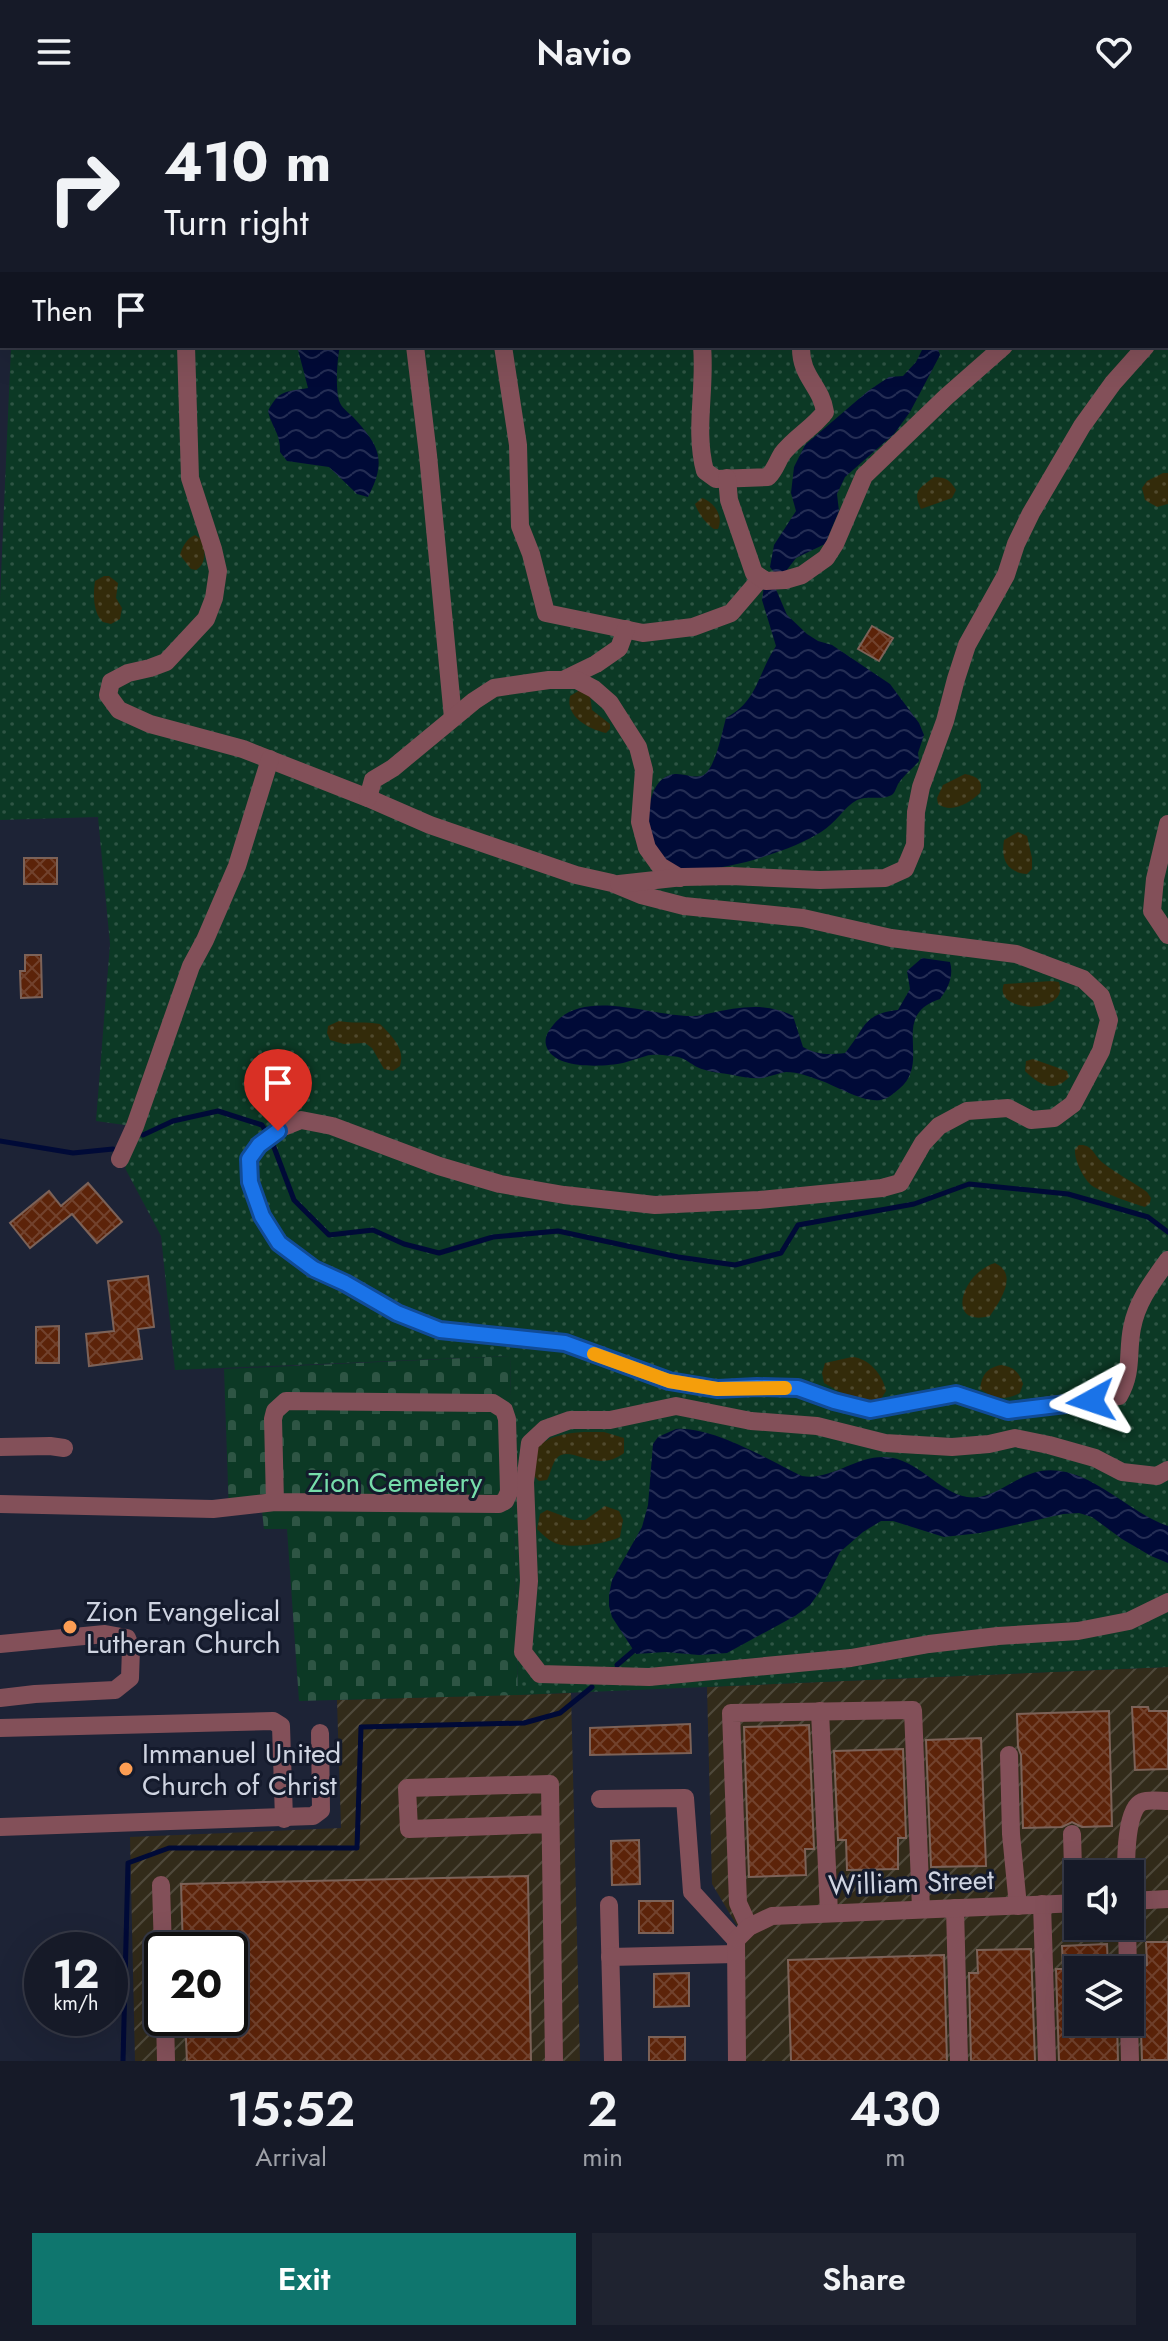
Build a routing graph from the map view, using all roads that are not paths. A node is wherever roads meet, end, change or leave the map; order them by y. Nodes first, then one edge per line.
1 (0, 104) edge
2 (0, 112) edge
3 (186, 348) edge
4 (415, 348) edge
5 (503, 348) edge
6 (702, 348) edge
7 (801, 348) edge
8 (1002, 348) edge
9 (1144, 348) edge
10 (727, 478) junction
11 (761, 578) junction
12 (626, 629) junction
13 (562, 680) junction
14 (453, 718) junction
15 (270, 759) junction
16 (368, 798) junction
17 (1168, 824) edge
18 (680, 878) junction
19 (616, 884) junction
20 (1168, 935) edge
21 (120, 1159) dead end
22 (1168, 1260) edge
23 (0, 1447) edge
24 (64, 1448) dead end
25 (1168, 1470) edge
26 (275, 1502) junction
27 (0, 1504) edge
28 (1168, 1602) edge
29 (0, 1644) edge
30 (0, 1698) edge
31 (820, 1711) junction
32 (0, 1728) edge
33 (320, 1733) dead end
34 (1009, 1755) dead end
35 (600, 1799) dead end
36 (1168, 1801) edge
37 (284, 1819) junction
38 (550, 1824) junction
39 (0, 1827) edge
40 (1072, 1834) dead end
41 (1074, 1860) edge
42 (1125, 1860) edge
43 (161, 1885) dead end
44 (1168, 1899) edge
45 (1144, 1900) edge
46 (1064, 1903) edge
47 (1042, 1904) junction
48 (609, 1905) dead end
49 (1018, 1906) junction
50 (955, 1908) junction
51 (921, 1909) junction
52 (829, 1913) junction
53 (162, 1932) edge
54 (740, 1940) junction
55 (610, 1957) junction
56 (165, 2036) edge
57 (1129, 2036) edge
58 (166, 2061) edge
59 (554, 2061) edge
60 (613, 2061) edge
61 (737, 2061) edge
62 (959, 2061) edge
63 (1047, 2061) edge
64 (1130, 2061) edge

1 - 2 street
3 - 15 street
4 - 14 street
5 - 12 street
6 - 10 street
7 - 10 street
8 - 11 street
9 - 18 street
10 - 11 street
11 - 12 street
12 - 13 street
13 - 14 street
13 - 18 street
14 - 16 street
15 - 16 street
15 - 21 street
16 - 19 street
17 - 20 street
18 - 19 street
19 - 22 street
23 - 24 street
25 - 28 street
26 - 26 street
26 - 27 street
29 - 30 street
31 - 51 street
31 - 52 street
31 - 54 street
32 - 37 street
33 - 37 street
34 - 49 street
35 - 54 street
36 - 42 street
37 - 39 street
38 - 38 street
38 - 59 street
40 - 41 street
43 - 53 street
44 - 45 street
46 - 47 street, William Street
47 - 49 street, William Street
47 - 63 street
48 - 55 street
49 - 50 street, William Street
50 - 51 street, William Street
50 - 62 street
51 - 52 street, William Street
52 - 54 street, William Street
54 - 55 street, William Street
54 - 61 street
55 - 60 street
56 - 58 street
57 - 64 street

